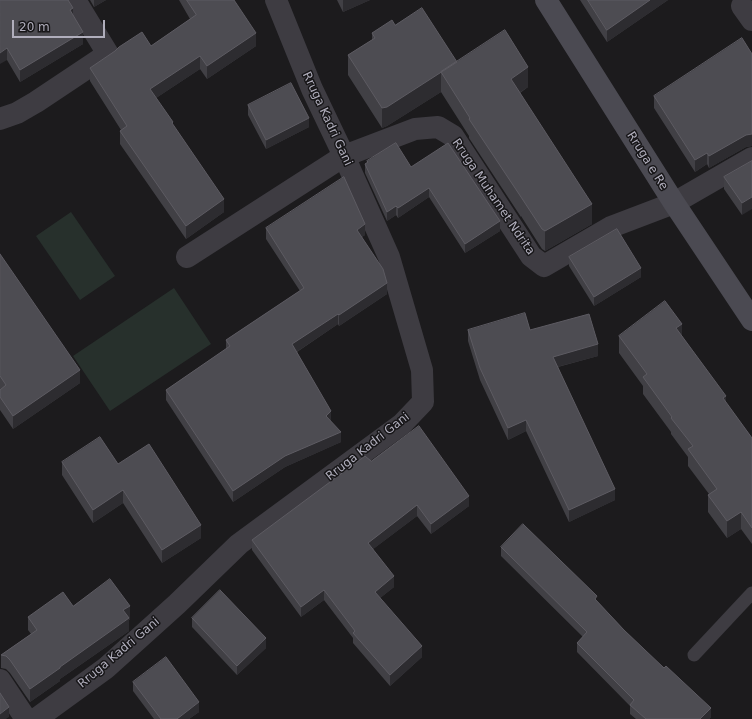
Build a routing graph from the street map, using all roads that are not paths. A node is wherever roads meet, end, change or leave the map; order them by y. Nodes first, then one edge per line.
1 (75, 0) edge
2 (276, 0) edge
3 (546, 0) edge
4 (0, 118) edge
5 (344, 156) junction
6 (752, 158) edge
7 (674, 203) junction
8 (187, 257) dead end
9 (752, 320) edge
10 (752, 593) edge
11 (694, 655) dead end
12 (0, 680) edge
13 (26, 719) edge
14 (36, 719) edge

1 - 4 street
2 - 5 street, Rruga Kadri Gani
3 - 7 street, Rruga e Re
5 - 7 street, Rruga Muhamet Ndrita
5 - 8 street, Rruga Muhamet Ndrita
5 - 14 street, Rruga Kadri Gani
6 - 7 street
7 - 9 street, Rruga e Re
10 - 11 lane
12 - 13 street

